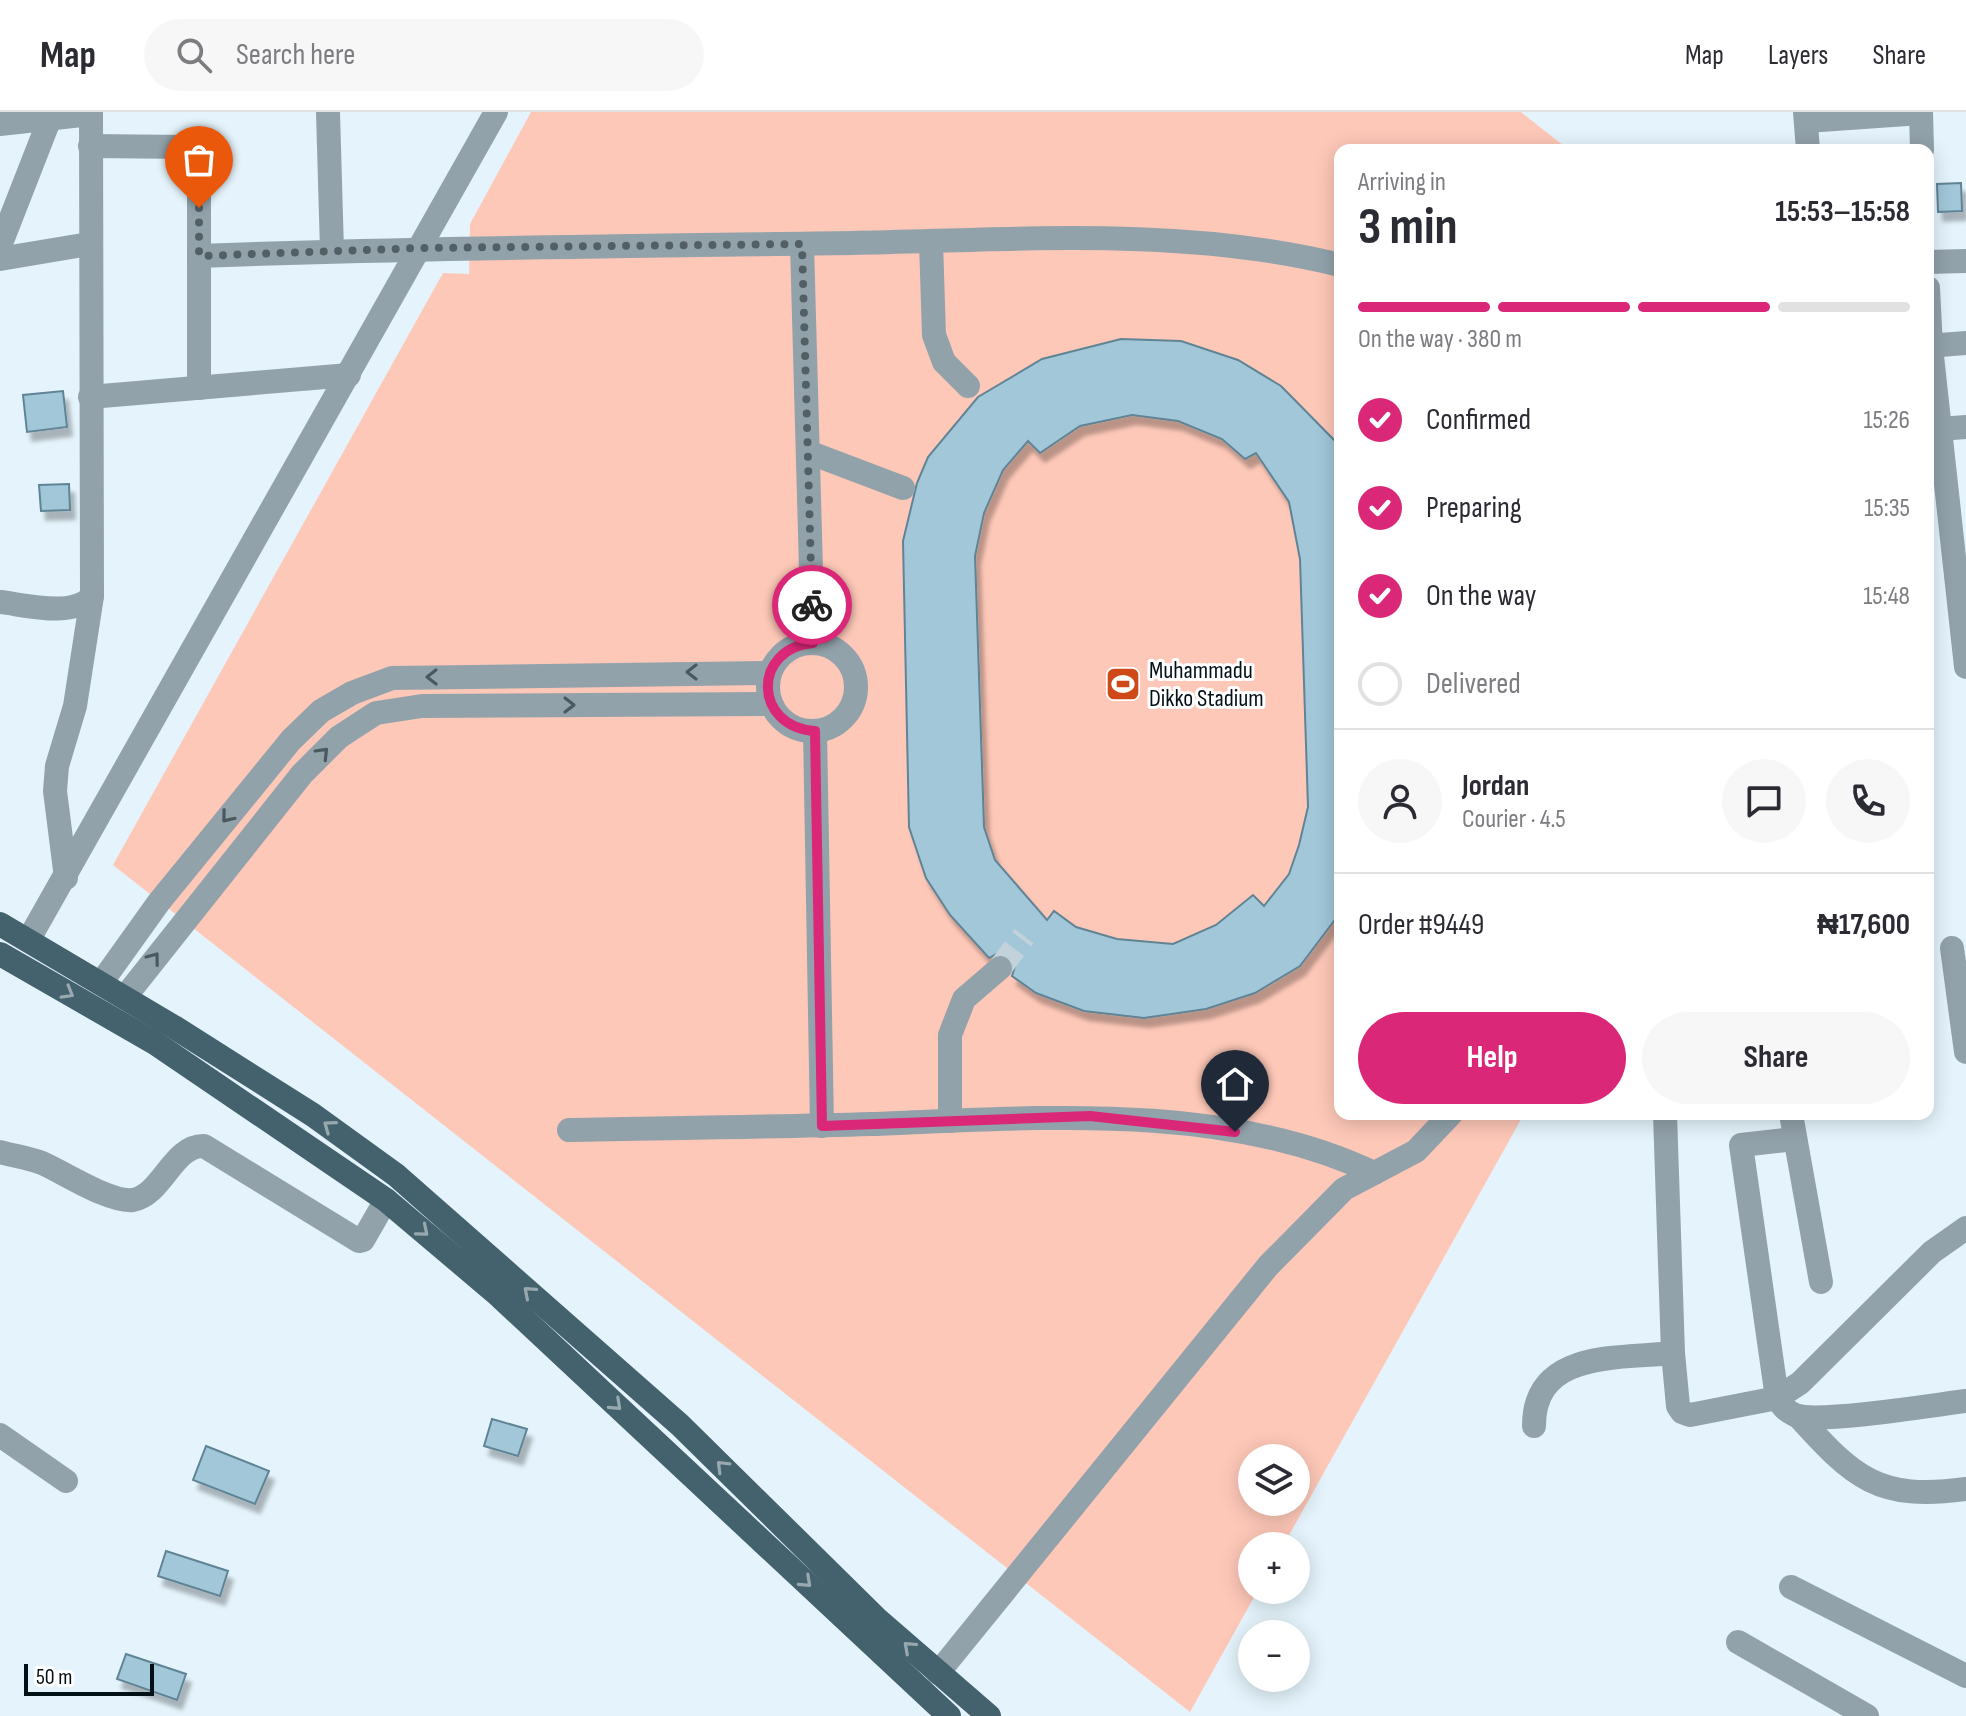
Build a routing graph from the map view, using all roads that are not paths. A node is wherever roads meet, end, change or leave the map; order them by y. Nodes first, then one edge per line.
1 (328, 112) edge
2 (496, 112) edge
3 (1921, 112) edge
4 (91, 113) edge
5 (1806, 117) edge
6 (50, 118) junction
7 (1, 120) edge
8 (1808, 144) edge
9 (1922, 144) edge
10 (90, 146) junction
11 (931, 242) junction
12 (89, 244) junction
13 (802, 244) junction
14 (0, 246) edge
15 (420, 248) junction
16 (332, 251) junction
17 (199, 256) junction
18 (0, 259) edge
19 (1966, 261) edge
20 (1934, 262) edge
21 (1334, 264) edge
22 (1966, 343) edge
23 (1934, 346) edge
24 (349, 375) junction
25 (1934, 379) edge
26 (968, 386) dead end
27 (199, 388) junction
28 (90, 397) junction
29 (1966, 427) edge
30 (1940, 429) junction
31 (808, 452) junction
32 (903, 488) dead end
33 (92, 596) junction
34 (0, 602) edge
35 (813, 643) junction
36 (1966, 667) edge
37 (770, 673) junction
38 (771, 704) junction
39 (815, 731) junction
40 (66, 878) junction
41 (0, 924) edge
42 (29, 939) junction
43 (1959, 947) edge
44 (1934, 951) edge
45 (0, 954) edge
46 (1000, 968) tunnel mouth
47 (101, 983) junction
48 (125, 997) junction
49 (1966, 1052) edge
50 (1445, 1120) edge
51 (1665, 1120) edge
52 (1792, 1120) edge
53 (950, 1121) junction
54 (822, 1126) junction
55 (569, 1130) dead end
56 (1795, 1139) junction
57 (0, 1152) edge
58 (1374, 1173) junction
59 (386, 1200) junction
60 (1966, 1228) edge
61 (1821, 1282) dead end
62 (1673, 1353) junction
63 (1777, 1398) junction
64 (1966, 1401) edge
65 (1798, 1416) junction
66 (1534, 1426) dead end
67 (0, 1435) edge
68 (66, 1481) dead end
69 (1966, 1489) edge
70 (1791, 1587) dead end
71 (1738, 1642) dead end
72 (938, 1673) junction
73 (1966, 1676) edge
74 (949, 1716) edge
75 (989, 1716) edge
76 (1867, 1716) edge

1 - 16 street
2 - 15 street
3 - 5 street
3 - 9 street
4 - 6 street
4 - 10 street
5 - 8 street
6 - 7 street
6 - 14 street
10 - 12 street
10 - 17 street
11 - 13 street
11 - 21 street
11 - 26 street
12 - 18 street
12 - 28 street
13 - 15 street
13 - 31 street
15 - 16 street
15 - 24 street
16 - 17 street
17 - 27 street
19 - 20 street
22 - 23 street
24 - 27 street
24 - 40 street
25 - 30 street
27 - 28 street
28 - 33 street
29 - 30 street
30 - 36 street
31 - 32 street
31 - 35 street
33 - 34 street
33 - 40 street
35 - 37 street
35 - 39 street
37 - 38 street
37 -> 47 street
38 - 39 street
48 -> 38 street
39 - 54 street
40 - 42 street
41 - 42 main road
42 - 47 main road
43 - 44 street
43 - 49 street
45 -> 59 main road
46 - 53 street
47 - 48 main road
72 -> 48 main road
50 - 58 street
51 - 62 street
52 - 56 street
53 - 54 street
53 - 58 street
54 - 55 street
56 - 61 street
56 - 63 street
57 - 59 street
58 - 72 street
59 -> 74 main road
60 - 63 street
62 - 63 street
62 - 66 street
63 - 65 street
64 - 65 street
65 - 69 street
67 - 68 street
70 - 73 street
71 - 76 street
72 - 75 main road

